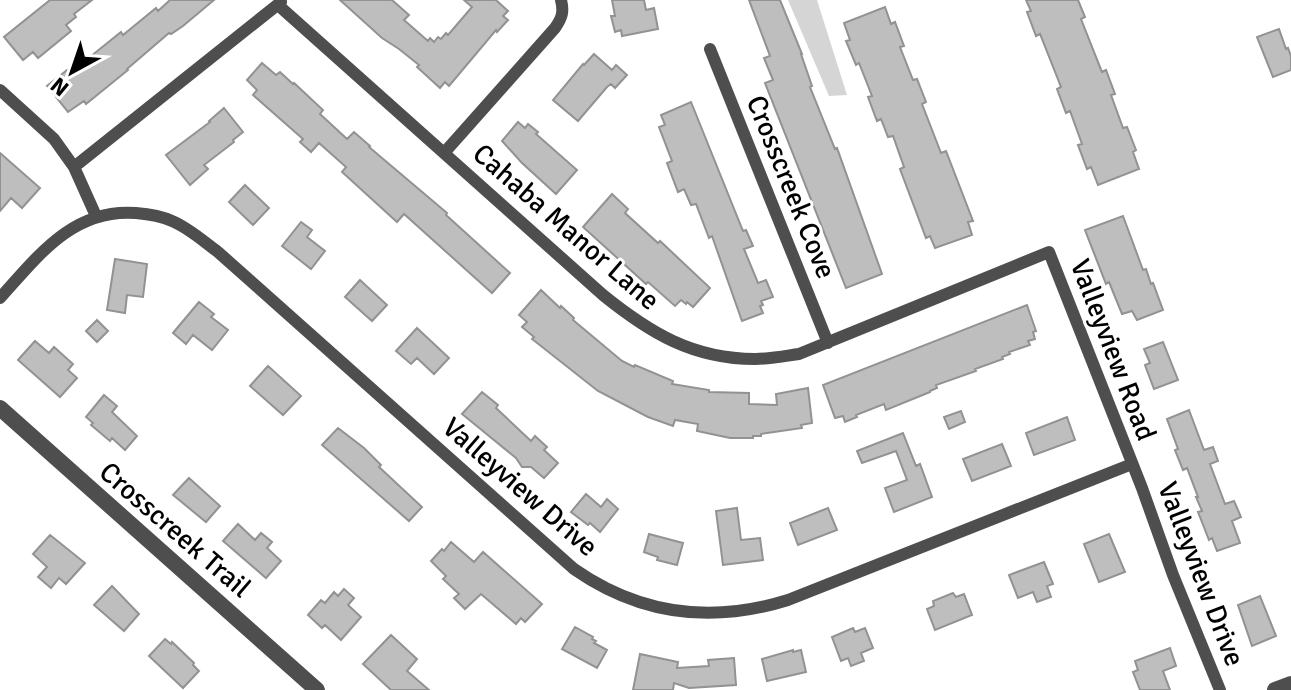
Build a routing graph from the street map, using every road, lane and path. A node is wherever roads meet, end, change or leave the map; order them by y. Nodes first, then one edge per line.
1 (281, 2) edge
2 (562, 4) edge
3 (710, 49) dead end
4 (0, 90) edge
5 (444, 153) junction
6 (74, 167) junction
7 (96, 216) junction
8 (1049, 252) joint
9 (0, 298) edge
10 (828, 343) junction
11 (0, 408) edge
12 (1132, 464) junction
13 (1291, 684) edge
14 (317, 690) edge
15 (1220, 690) edge
16 (1275, 690) edge

1 - 5 street, Cahaba Manor Lane
1 - 6 street
2 - 5 street
3 - 10 street, Crosscreek Cove
4 - 6 street
5 - 10 street, Cahaba Manor Lane
6 - 7 street
7 - 9 street, Valleyview Drive
7 - 12 street, Valleyview Drive
8 - 10 street, Cahaba Manor Lane
8 - 12 street, Valleyview Road
11 - 14 street, Crosscreek Trail
12 - 15 street, Valleyview Drive
13 - 16 street

